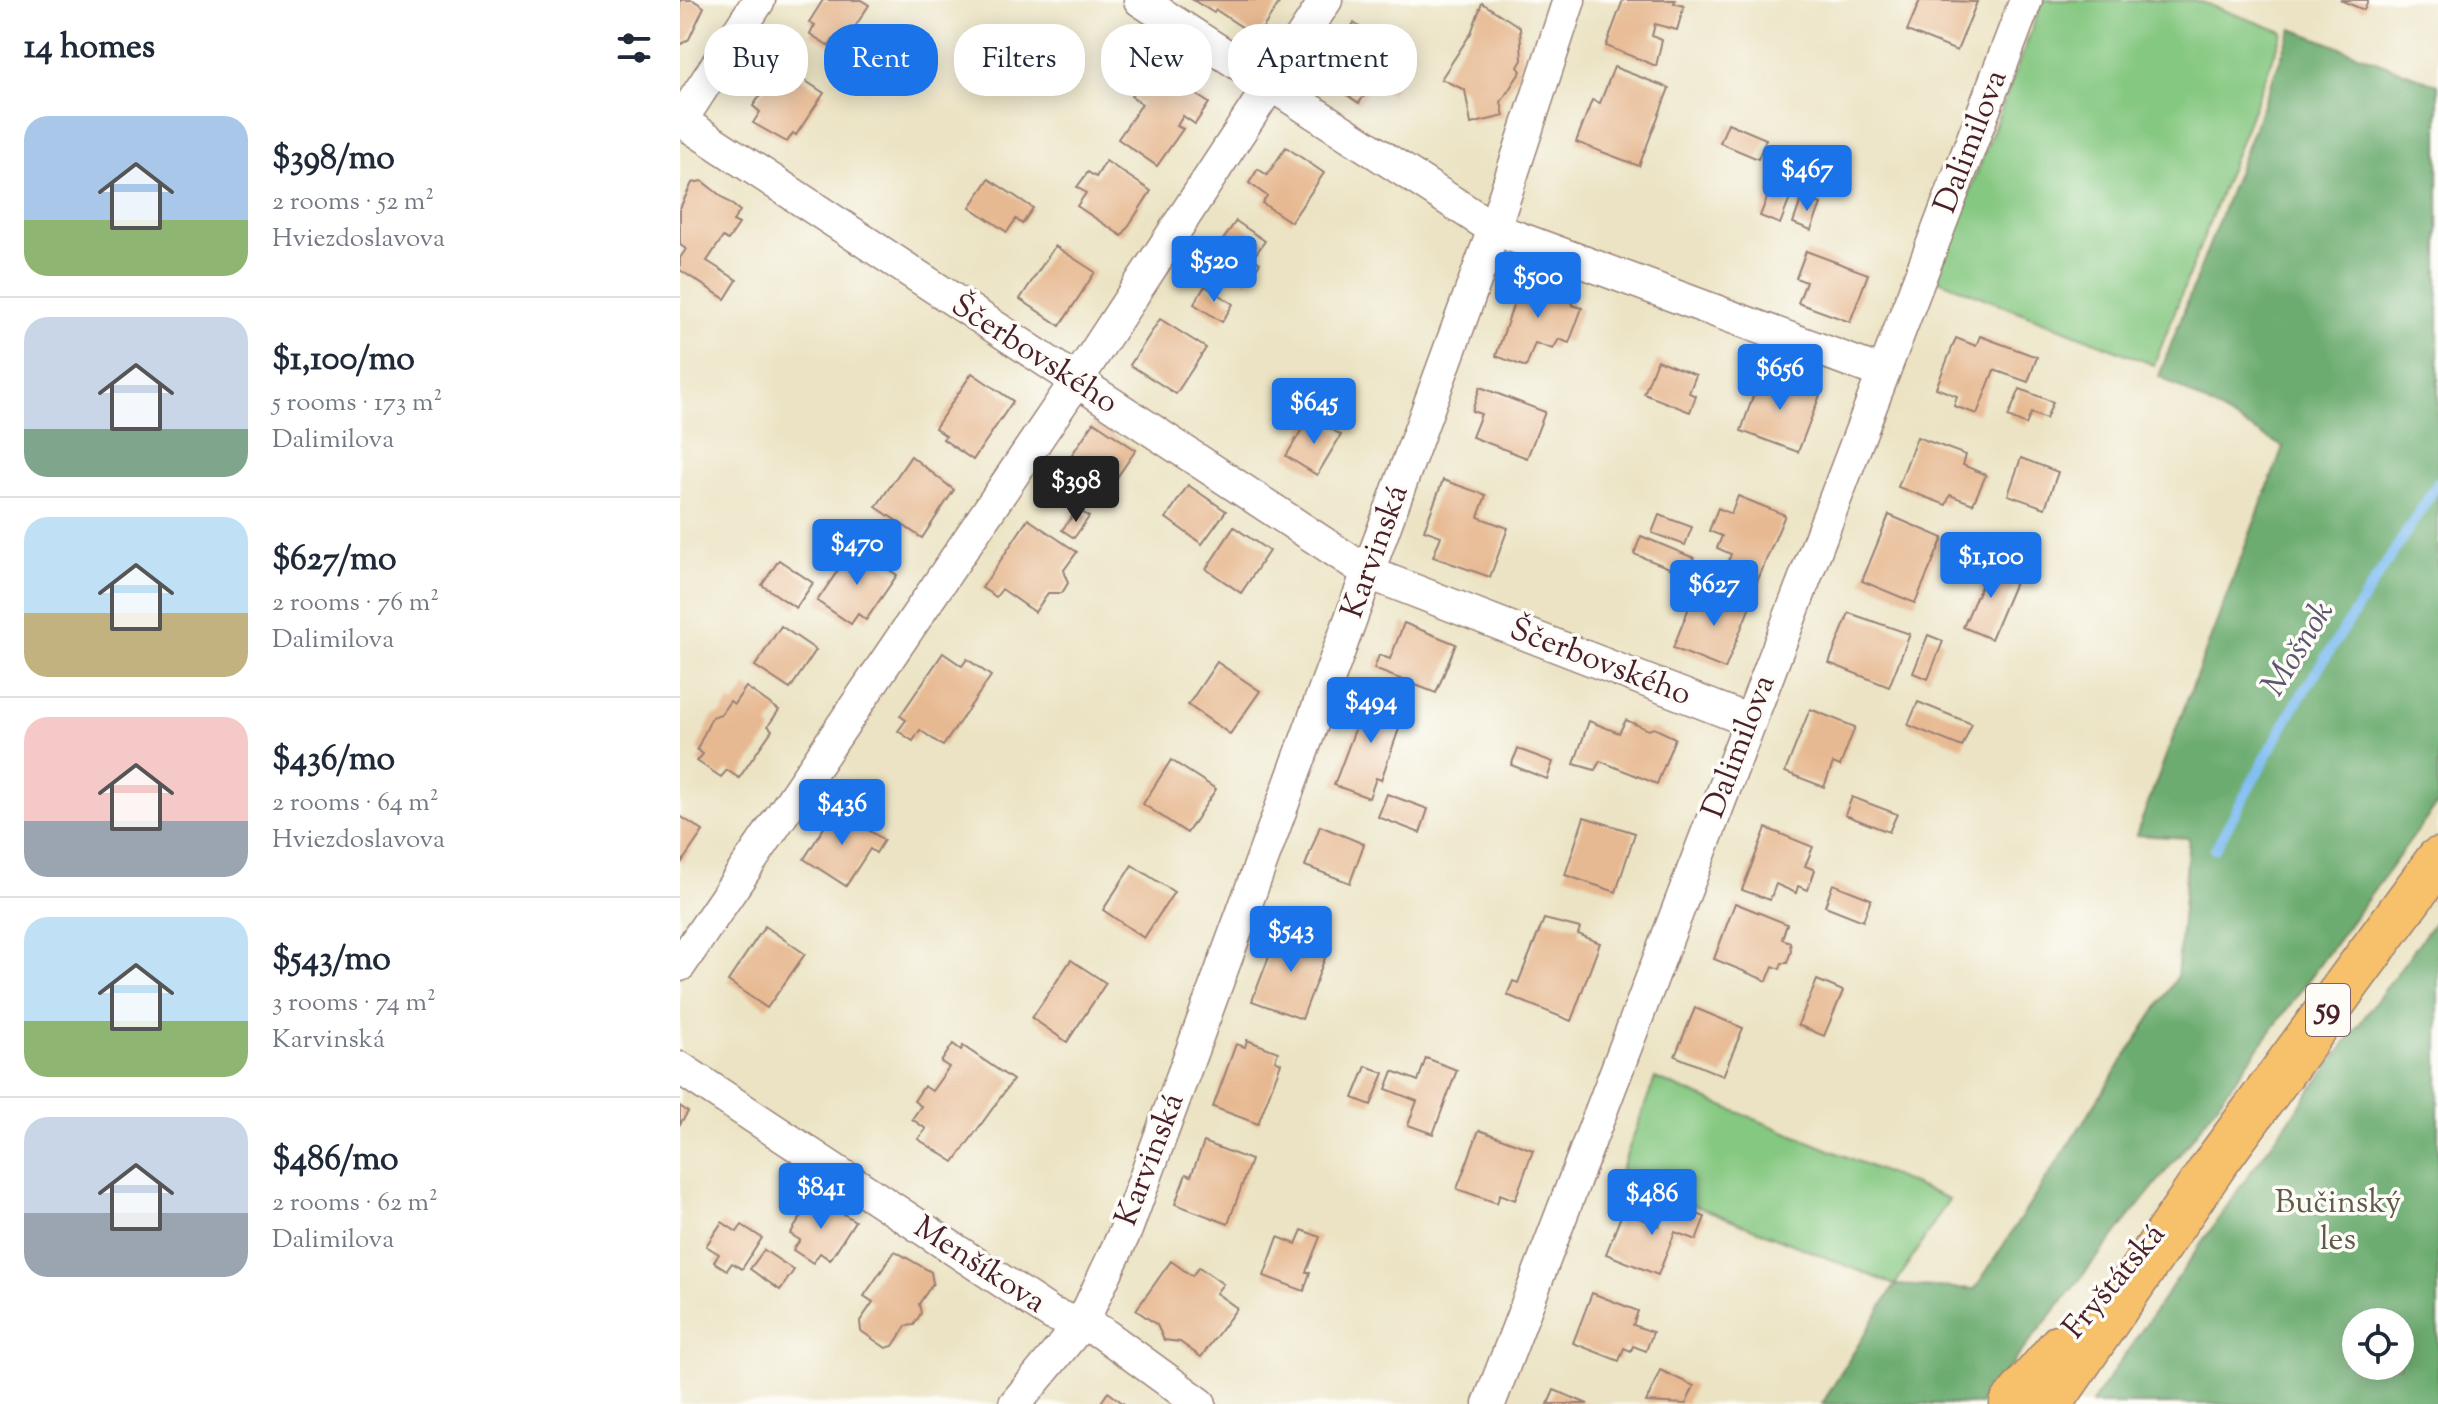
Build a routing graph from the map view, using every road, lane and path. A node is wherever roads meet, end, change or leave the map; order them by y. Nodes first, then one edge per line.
1 (759, 0) edge
2 (1140, 0) edge
3 (1326, 0) edge
4 (1569, 0) edge
5 (2026, 0) edge
6 (1310, 24) edge
7 (1228, 57) edge
8 (1262, 96) edge
9 (1289, 96) edge
10 (680, 120) edge
11 (1494, 229) junction
12 (1883, 373) junction
13 (1075, 383) junction
14 (1369, 573) junction
15 (1750, 721) junction
16 (2438, 860) edge
17 (680, 965) edge
18 (680, 1068) edge
19 (2217, 1161) junction
20 (1082, 1323) junction
21 (1015, 1404) edge
22 (1200, 1404) edge
23 (1489, 1404) edge
24 (2012, 1404) edge
25 (2050, 1404) edge

1 - 10 street
2 - 7 street
3 - 6 street
4 - 11 street, Karvinská
5 - 12 street, Dalimilova
8 - 13 street
9 - 11 street
10 - 13 street, Ščerbovského
11 - 12 street
11 - 14 street, Karvinská
12 - 15 street, Dalimilova
13 - 14 street, Ščerbovského
13 - 17 street
14 - 15 street, Ščerbovského
14 - 20 street, Karvinská
15 - 23 street, Dalimilova
16 - 19 main road, Fryštátská / 59
18 - 20 street, Menšíkova
19 - 24 main road, Fryštátská / 59
19 - 25 main road, Fryštátská / 59
20 - 21 street, Karvinská
20 - 22 street, Menšíkova

